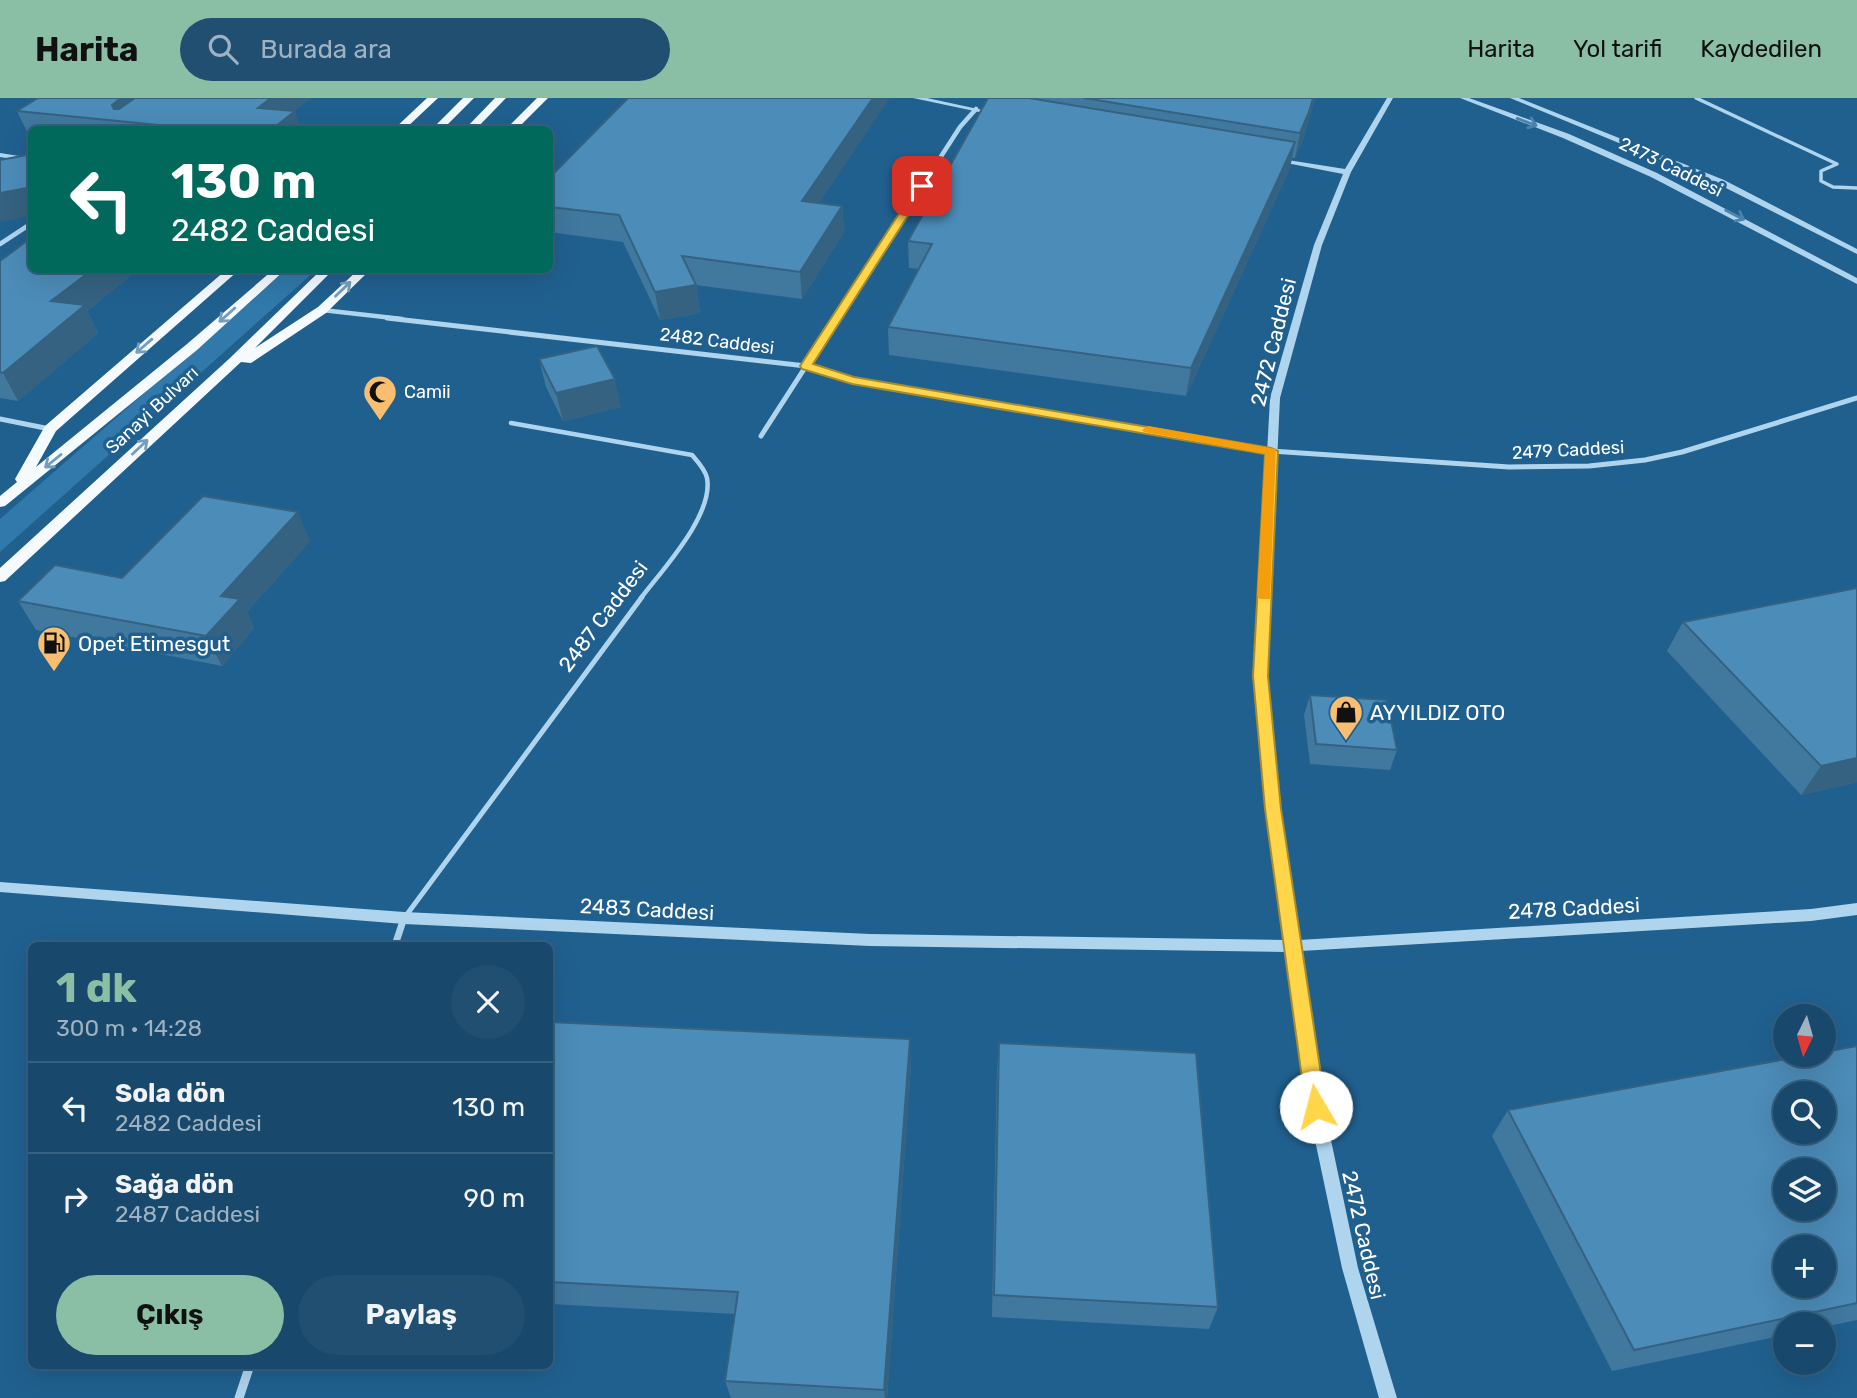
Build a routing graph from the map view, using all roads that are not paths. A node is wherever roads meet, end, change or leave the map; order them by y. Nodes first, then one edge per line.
1 (433, 98) edge
2 (469, 98) edge
3 (501, 98) edge
4 (543, 98) edge
5 (916, 98) edge
6 (1390, 98) edge
7 (1464, 98) edge
8 (1513, 98) edge
9 (1696, 98) edge
10 (976, 109) junction
11 (1002, 115) edge
12 (402, 126) edge
13 (440, 126) edge
14 (473, 126) edge
15 (514, 126) edge
16 (0, 155) edge
17 (18, 158) junction
18 (1264, 158) edge
19 (28, 159) edge
20 (0, 162) edge
21 (1347, 172) junction
22 (1857, 188) edge
23 (28, 226) edge
24 (0, 244) edge
25 (1857, 252) edge
26 (230, 273) edge
27 (276, 273) edge
28 (324, 273) edge
29 (361, 273) edge
30 (1857, 281) edge
31 (322, 310) junction
32 (806, 366) junction
33 (208, 385) junction
34 (1857, 398) edge
35 (0, 419) edge
36 (511, 423) dead end
37 (50, 429) junction
38 (761, 436) dead end
39 (1271, 451) junction
40 (15, 491) junction
41 (0, 503) edge
42 (0, 577) edge
43 (0, 887) edge
44 (1857, 909) edge
45 (404, 918) junction
46 (396, 942) edge
47 (1293, 946) junction
48 (249, 1369) edge
49 (239, 1398) edge
50 (1388, 1398) edge

1 - 12 main road
2 - 13 main road
3 - 14 main road
4 - 15 main road
5 - 10 street
6 - 21 street, 2472 Caddesi
7 -> 30 street, 2473 Caddesi
8 - 25 street, 2473 Caddesi
9 - 22 lane
10 - 11 street
10 - 32 street
16 - 17 street
17 - 19 street
17 - 20 street
18 - 21 street
21 - 39 street, 2472 Caddesi
23 - 24 street
26 -> 37 main road
27 -> 40 main road, Sanayi Bulvarı
28 - 33 main road, Sanayi Bulvarı
31 -> 29 main road
31 - 32 street, 2482 Caddesi
31 - 33 main road
32 - 38 street
32 - 39 street, 2482 Caddesi
42 -> 33 main road, Sanayi Bulvarı
34 - 39 street, 2479 Caddesi
35 - 37 street
36 - 45 lane, 2487 Caddesi
37 - 40 main road
39 - 47 street, 2472 Caddesi
40 - 41 main road, Sanayi Bulvarı
43 - 45 street, 2483 Caddesi
44 - 47 street, 2478 Caddesi
45 - 46 street, 2487 Caddesi
45 - 47 street, 2483 Caddesi
47 - 50 street, 2472 Caddesi
48 - 49 street

